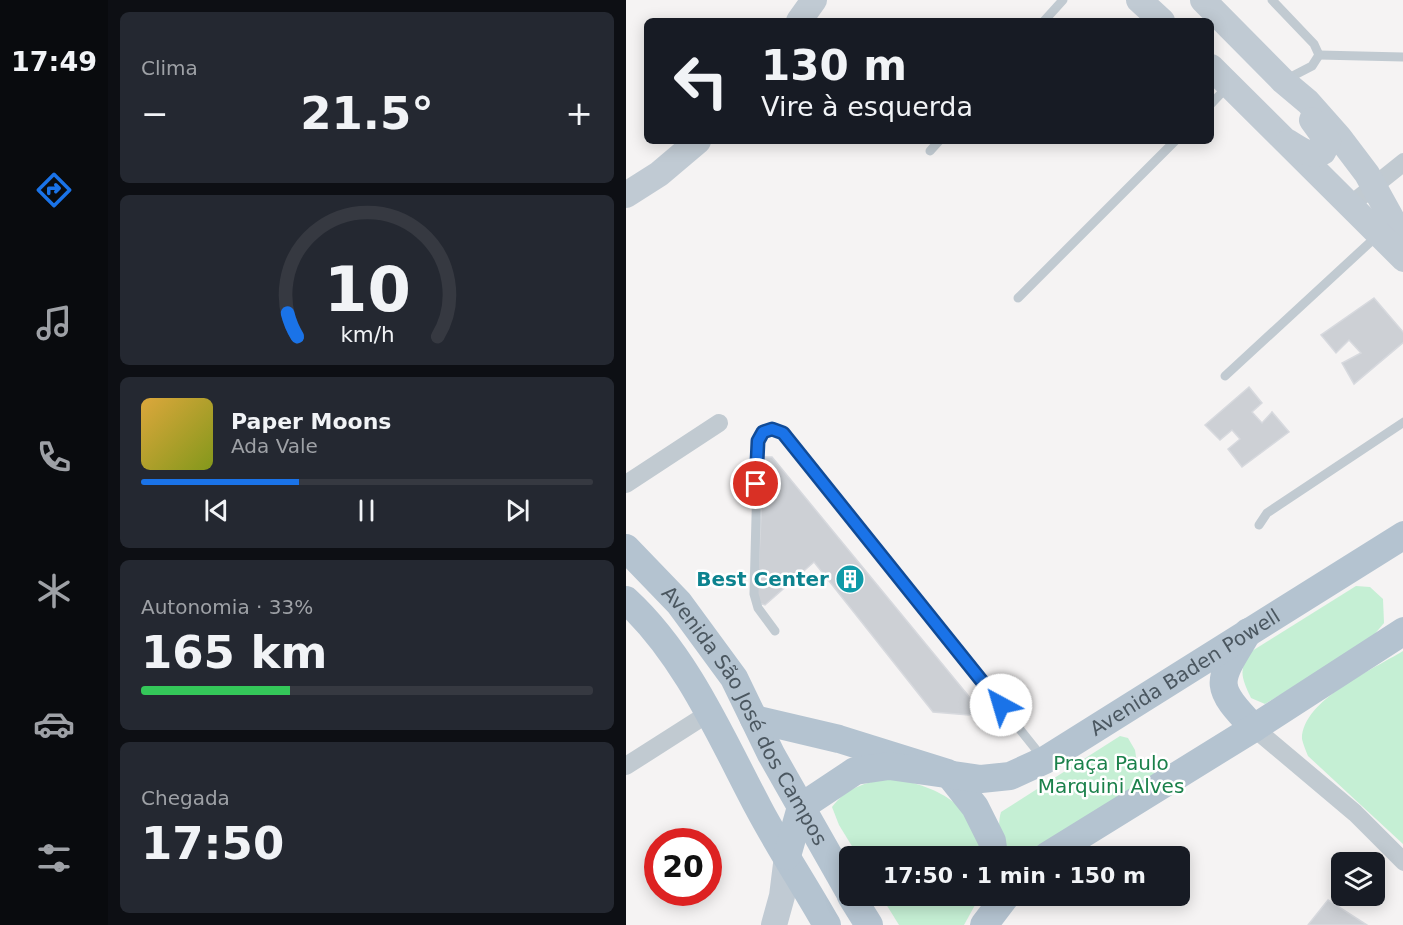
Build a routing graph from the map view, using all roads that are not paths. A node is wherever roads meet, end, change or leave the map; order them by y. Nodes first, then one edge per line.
1 (814, 0) edge
2 (1063, 0) edge
3 (1139, 0) edge
4 (1203, 0) edge
5 (1272, 0) edge
6 (801, 18) edge
7 (1047, 18) edge
8 (1159, 18) edge
9 (1319, 55) junction
10 (1403, 57) edge
11 (1214, 70) edge
12 (1283, 81) junction
13 (1230, 84) junction
14 (1214, 101) edge
15 (1271, 129) junction
16 (694, 144) edge
17 (936, 144) edge
18 (1172, 144) edge
19 (930, 151) dead end
20 (1403, 162) edge
21 (1374, 187) junction
22 (626, 195) edge
23 (1349, 206) junction
24 (1392, 232) edge
25 (1403, 258) edge
26 (1018, 298) dead end
27 (1225, 376) dead end
28 (1403, 422) edge
29 (719, 423) dead end
30 (626, 484) edge
31 (1259, 525) dead end
32 (1403, 534) edge
33 (626, 548) edge
34 (626, 600) edge
35 (1251, 628) junction
36 (775, 631) dead end
37 (1403, 631) edge
38 (709, 712) junction
39 (754, 719) junction
40 (1254, 728) junction
41 (1045, 759) junction
42 (626, 766) edge
43 (948, 773) junction
44 (801, 807) junction
45 (993, 846) edge
46 (1063, 846) edge
47 (788, 856) junction
48 (1403, 862) edge
49 (839, 874) edge
50 (857, 906) edge
51 (989, 906) edge
52 (998, 906) edge
53 (774, 925) edge
54 (827, 925) edge
55 (869, 925) edge
56 (983, 925) edge

1 - 6 street
2 - 7 lane
3 - 8 street
4 - 12 street
5 - 9 lane
9 - 10 lane
9 - 12 lane
11 - 13 street
12 - 15 street
12 - 21 street
13 - 14 lane
13 - 15 street
15 - 23 street
16 - 22 street
17 - 19 lane
18 - 26 lane
20 - 21 street
21 - 23 street
21 - 24 street
23 - 24 street
24 - 25 street
24 - 27 lane
28 - 31 lane
29 - 30 street
32 - 35 main road, Avenida Baden Powell
33 - 39 main road, Avenida São José dos Campos
34 - 38 main road, Avenida São José dos Campos
35 - 40 main road
35 - 41 main road, Avenida Baden Powell
36 - 41 lane
37 - 40 main road
38 - 42 street
38 - 47 main road, Avenida São José dos Campos
39 - 43 main road
39 - 44 main road, Avenida São José dos Campos
40 - 46 main road
40 - 48 street
41 - 43 main road, Avenida Baden Powell
43 - 44 main road, Avenida Baden Powell
43 - 45 main road
44 - 47 main road
44 - 49 main road, Avenida São José dos Campos
47 - 53 street, Avenida São José dos Campos
47 - 54 main road, Avenida São José dos Campos
50 - 55 main road, Avenida São José dos Campos
51 - 56 main road
52 - 56 main road

